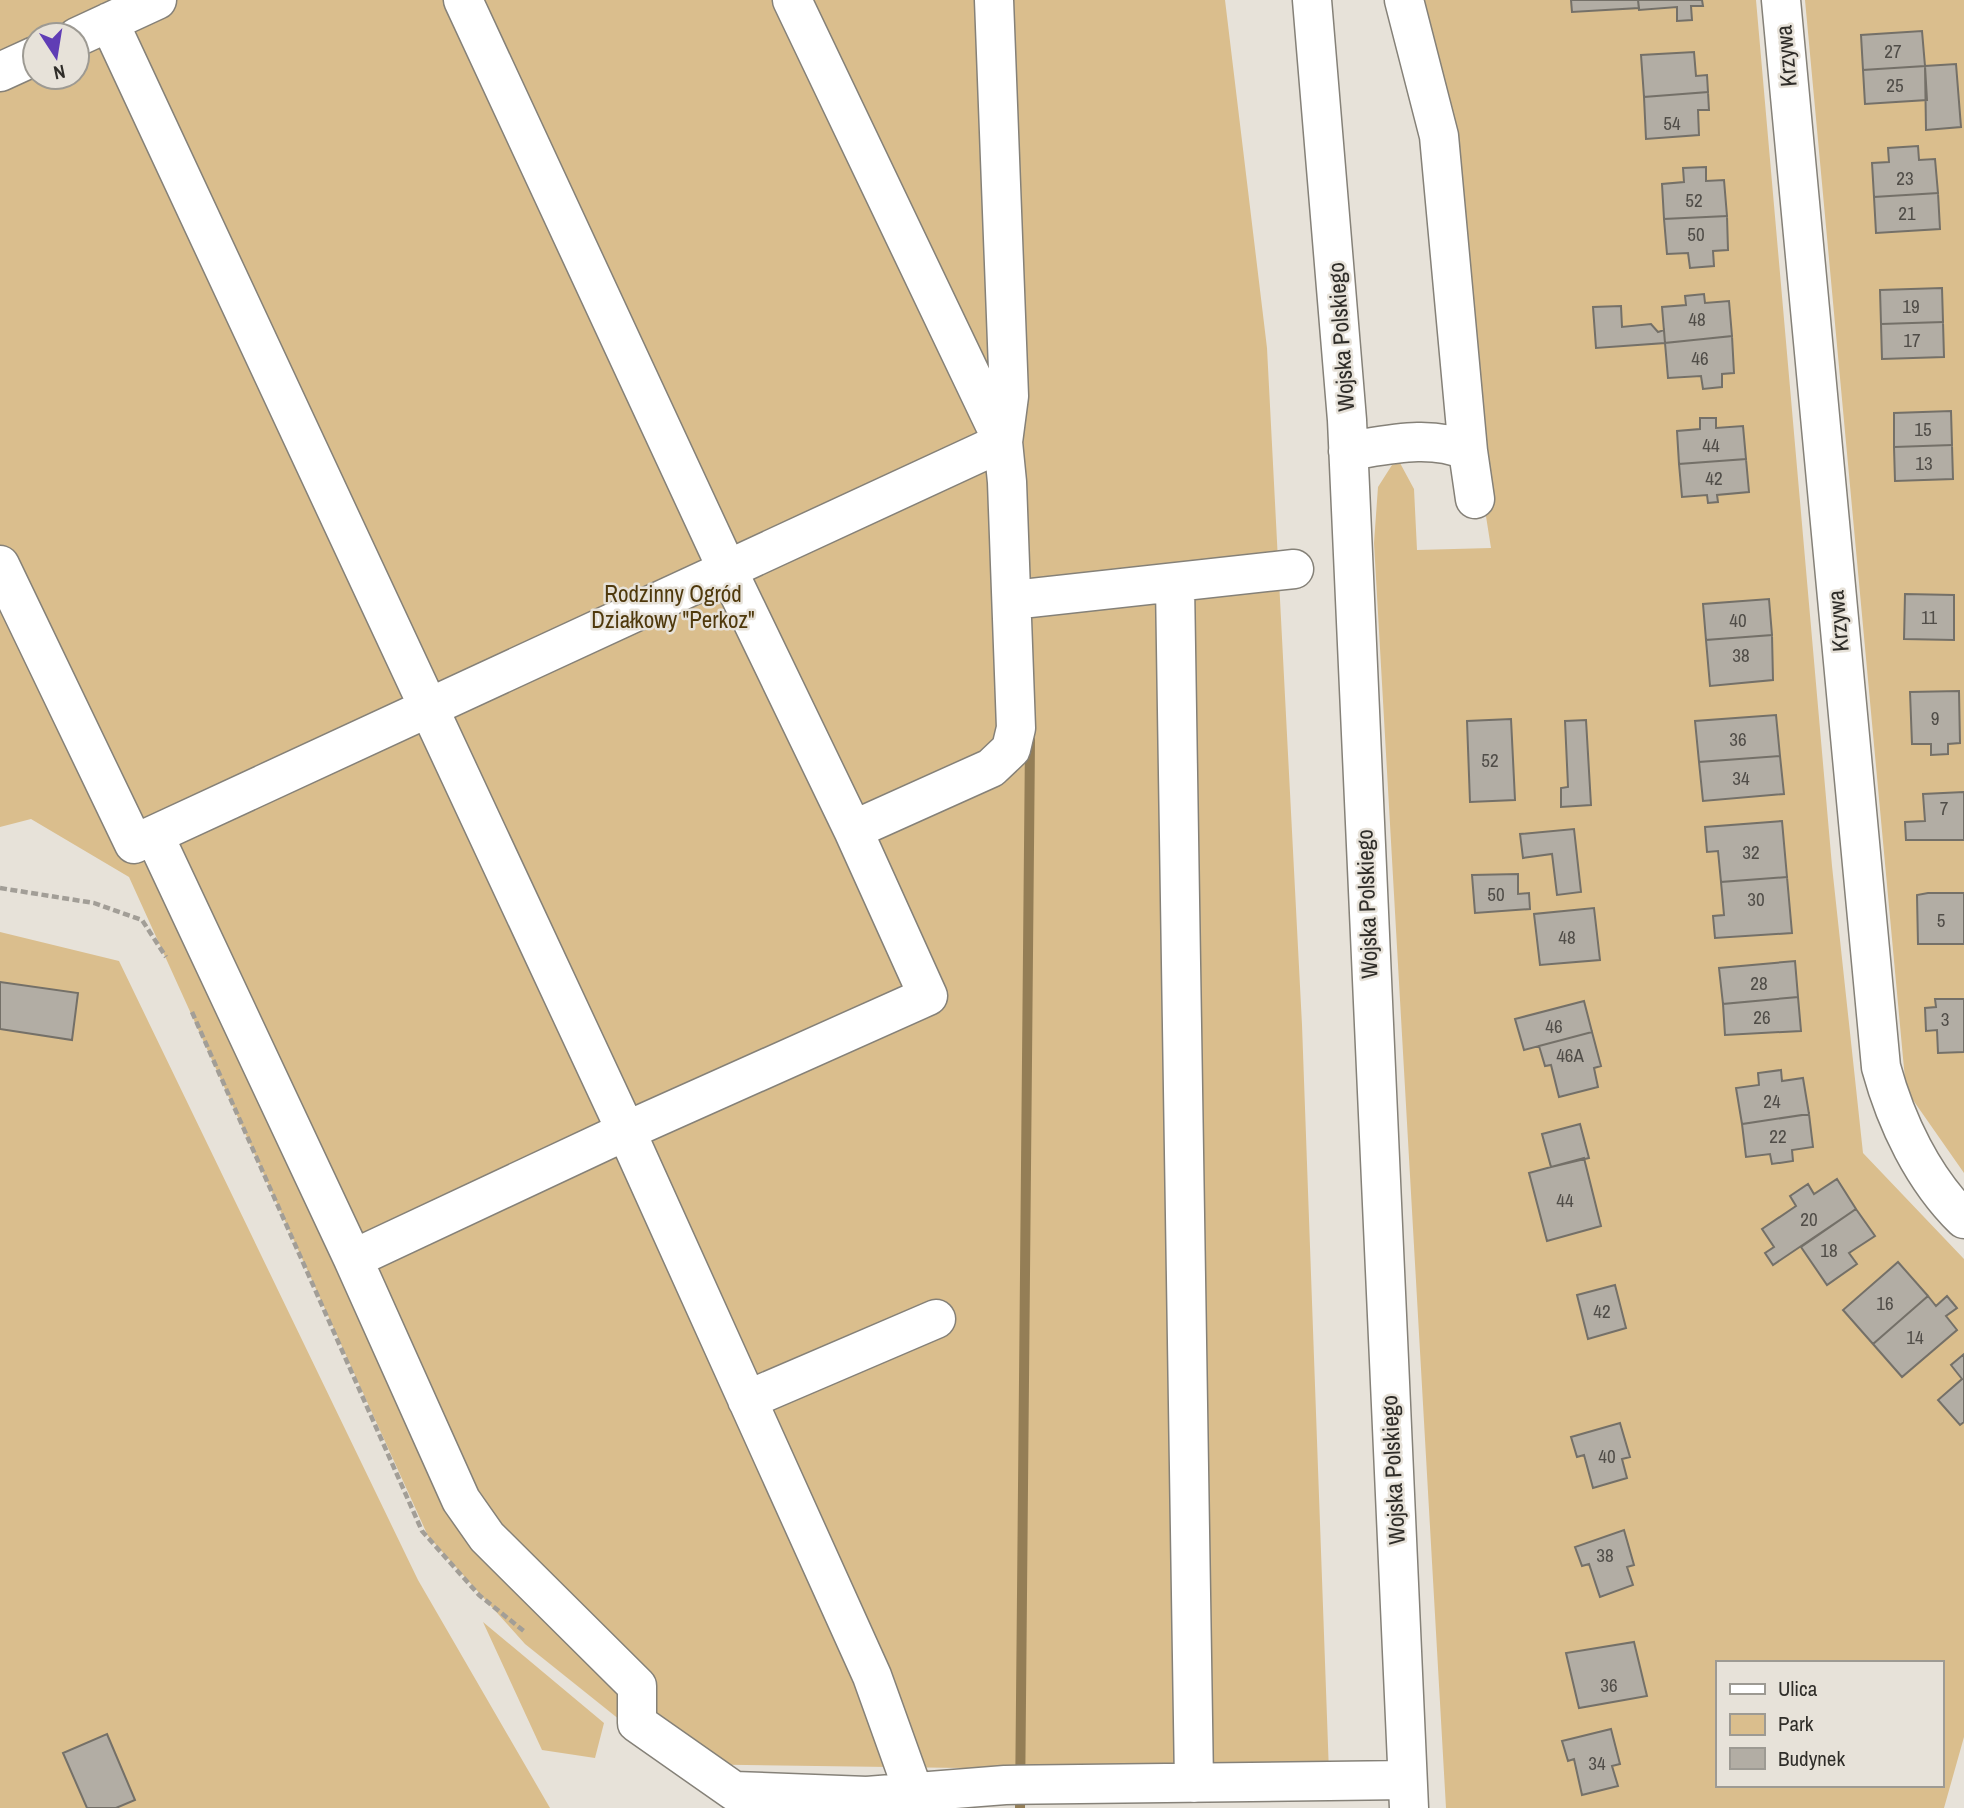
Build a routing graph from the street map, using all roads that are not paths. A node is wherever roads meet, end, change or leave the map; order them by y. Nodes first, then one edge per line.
1 (156, 0) edge
2 (463, 0) edge
3 (792, 0) edge
4 (994, 0) edge
5 (1312, 0) edge
6 (1404, 0) edge
7 (1781, 0) edge
8 (93, 29) edge
9 (21, 62) edge
10 (0, 72) edge
11 (1003, 442) junction
12 (1348, 451) junction
13 (1468, 451) junction
14 (1475, 499) dead end
15 (0, 565) edge
16 (727, 569) junction
17 (1294, 569) dead end
18 (1175, 584) junction
19 (1012, 600) junction
20 (430, 707) junction
21 (853, 830) junction
22 (155, 835) junction
23 (626, 1131) junction
24 (1964, 1219) edge
25 (353, 1259) junction
26 (936, 1319) dead end
27 (747, 1400) junction
28 (1194, 1783) junction
29 (914, 1793) junction
30 (1316, 1794) edge
31 (1408, 1794) edge

1 - 8 street
2 - 16 street
3 - 11 street
4 - 11 street
5 - 12 street, Wojska Polskiego
6 - 13 street
7 - 24 street, Krzywa
8 - 20 street
9 - 10 street
11 - 16 street
11 - 19 street
12 - 13 street
12 - 31 street, Wojska Polskiego
13 - 14 street
15 - 22 street
16 - 20 street
16 - 21 street
17 - 18 street
18 - 19 street
18 - 28 street
19 - 21 street
20 - 22 street
20 - 23 street
21 - 23 street
22 - 25 street
23 - 25 street
23 - 27 street
25 - 29 street
26 - 27 street
27 - 29 street
28 - 29 street
28 - 30 street
30 - 31 street

